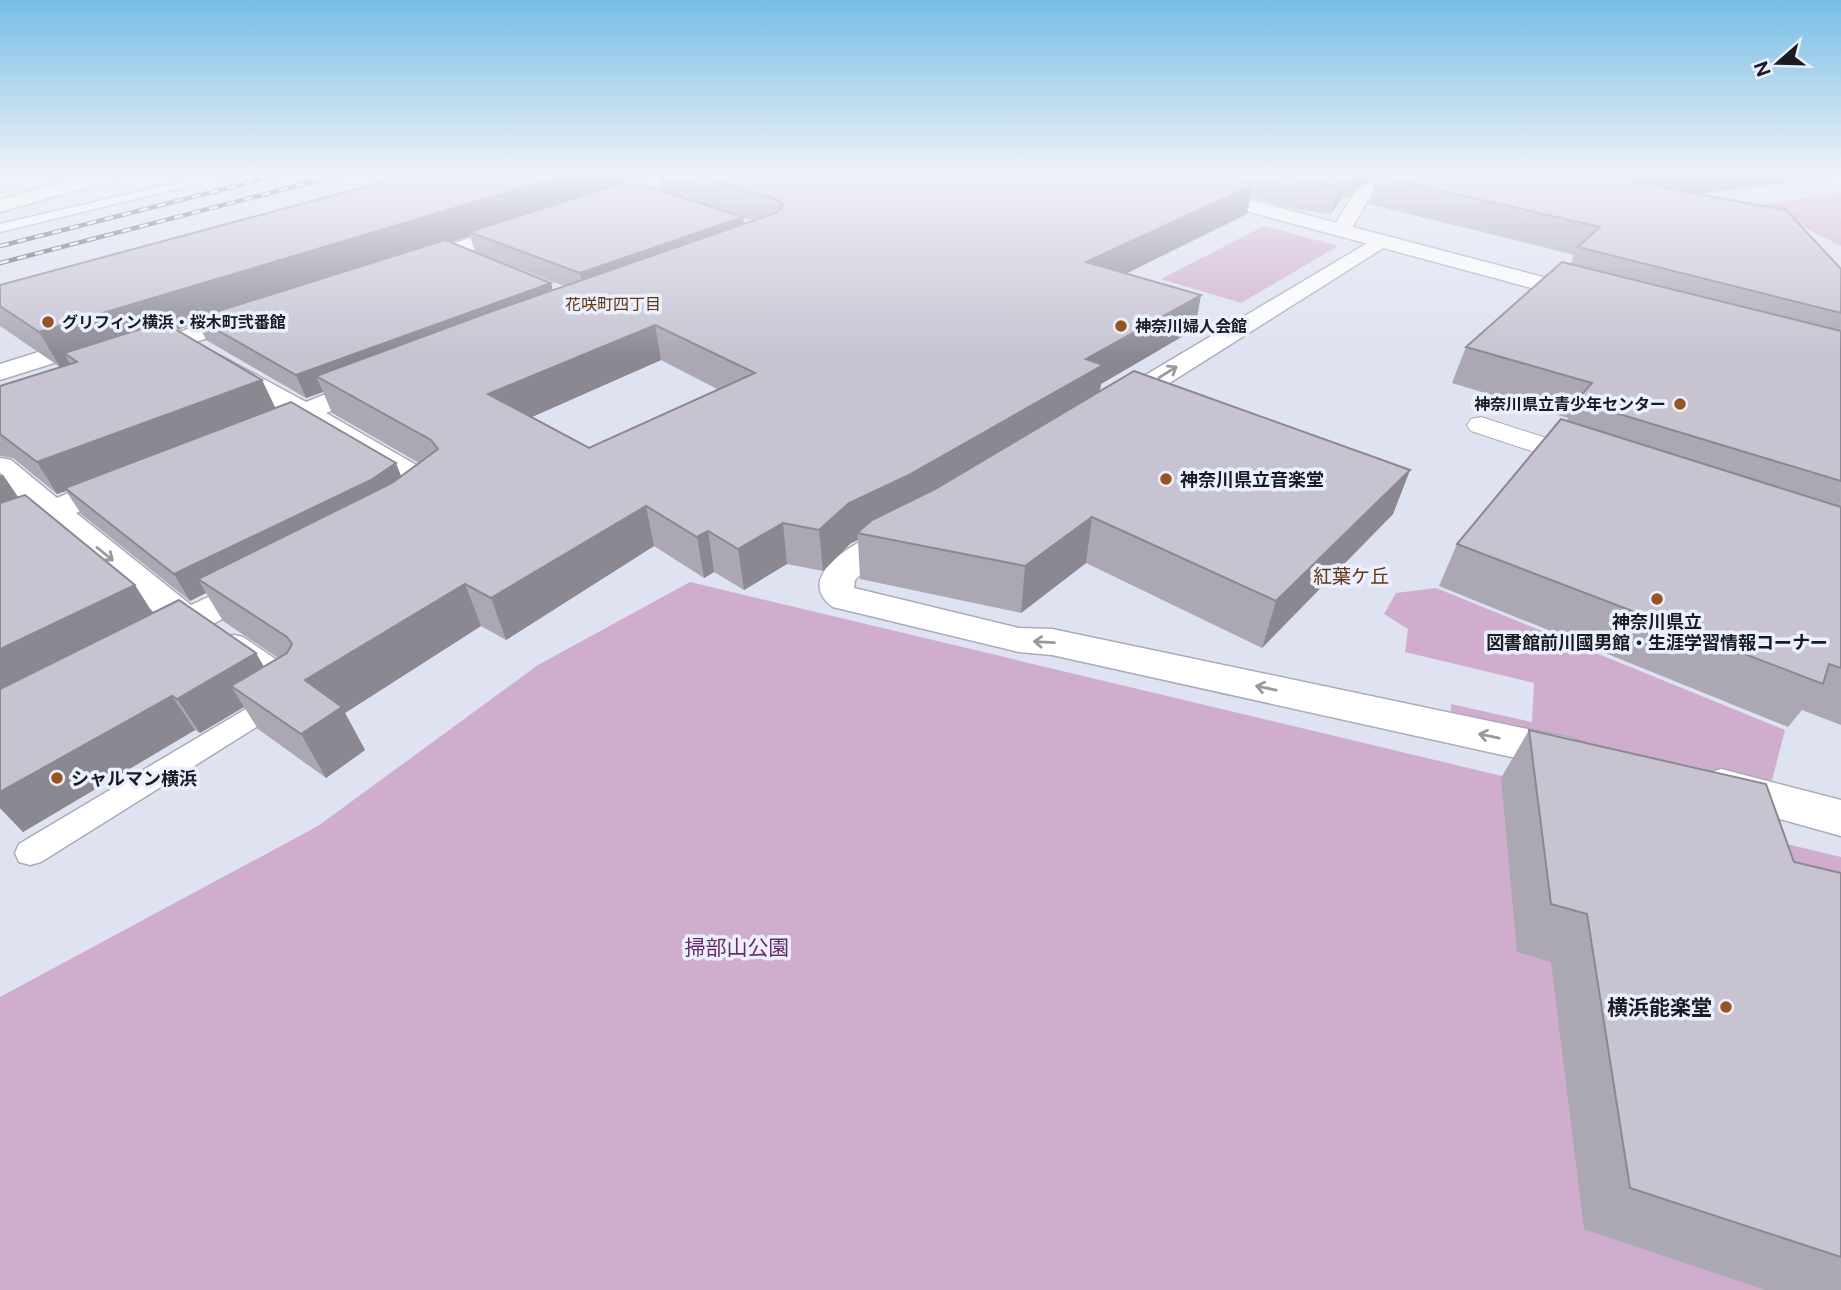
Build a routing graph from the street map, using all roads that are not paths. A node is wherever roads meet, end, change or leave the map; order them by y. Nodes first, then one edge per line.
1 (488, 235) edge
2 (504, 235) edge
3 (1358, 235) edge
4 (1381, 241) junction
5 (461, 255) junction
6 (483, 264) edge
7 (250, 294) edge
8 (1607, 301) edge
9 (267, 311) edge
10 (182, 327) junction
11 (118, 335) edge
12 (116, 360) edge
13 (0, 372) edge
14 (401, 374) edge
15 (303, 412) junction
16 (1087, 423) edge
17 (1481, 425) dead end
18 (228, 442) edge
19 (0, 467) edge
20 (1614, 470) edge
21 (153, 471) edge
22 (52, 511) junction
23 (933, 518) edge
24 (383, 520) edge
25 (0, 531) edge
26 (289, 569) edge
27 (192, 619) junction
28 (129, 652) edge
29 (1603, 761) edge
30 (1684, 778) edge
31 (1841, 818) edge
32 (30, 853) dead end

1 - 5 main road
2 - 5 main road
3 - 4 main road
4 - 8 main road
16 -> 4 main road
5 - 6 street
7 - 10 main road
9 - 10 main road
10 - 12 main road
10 - 15 main road
11 - 13 main road
14 - 15 main road
15 - 18 main road
15 - 24 main road
17 - 20 street
19 - 22 main road
21 - 22 main road
22 - 25 main road
22 -> 27 main road
29 -> 23 main road
26 - 27 main road
27 - 28 main road
27 - 32 lane
30 - 31 main road

